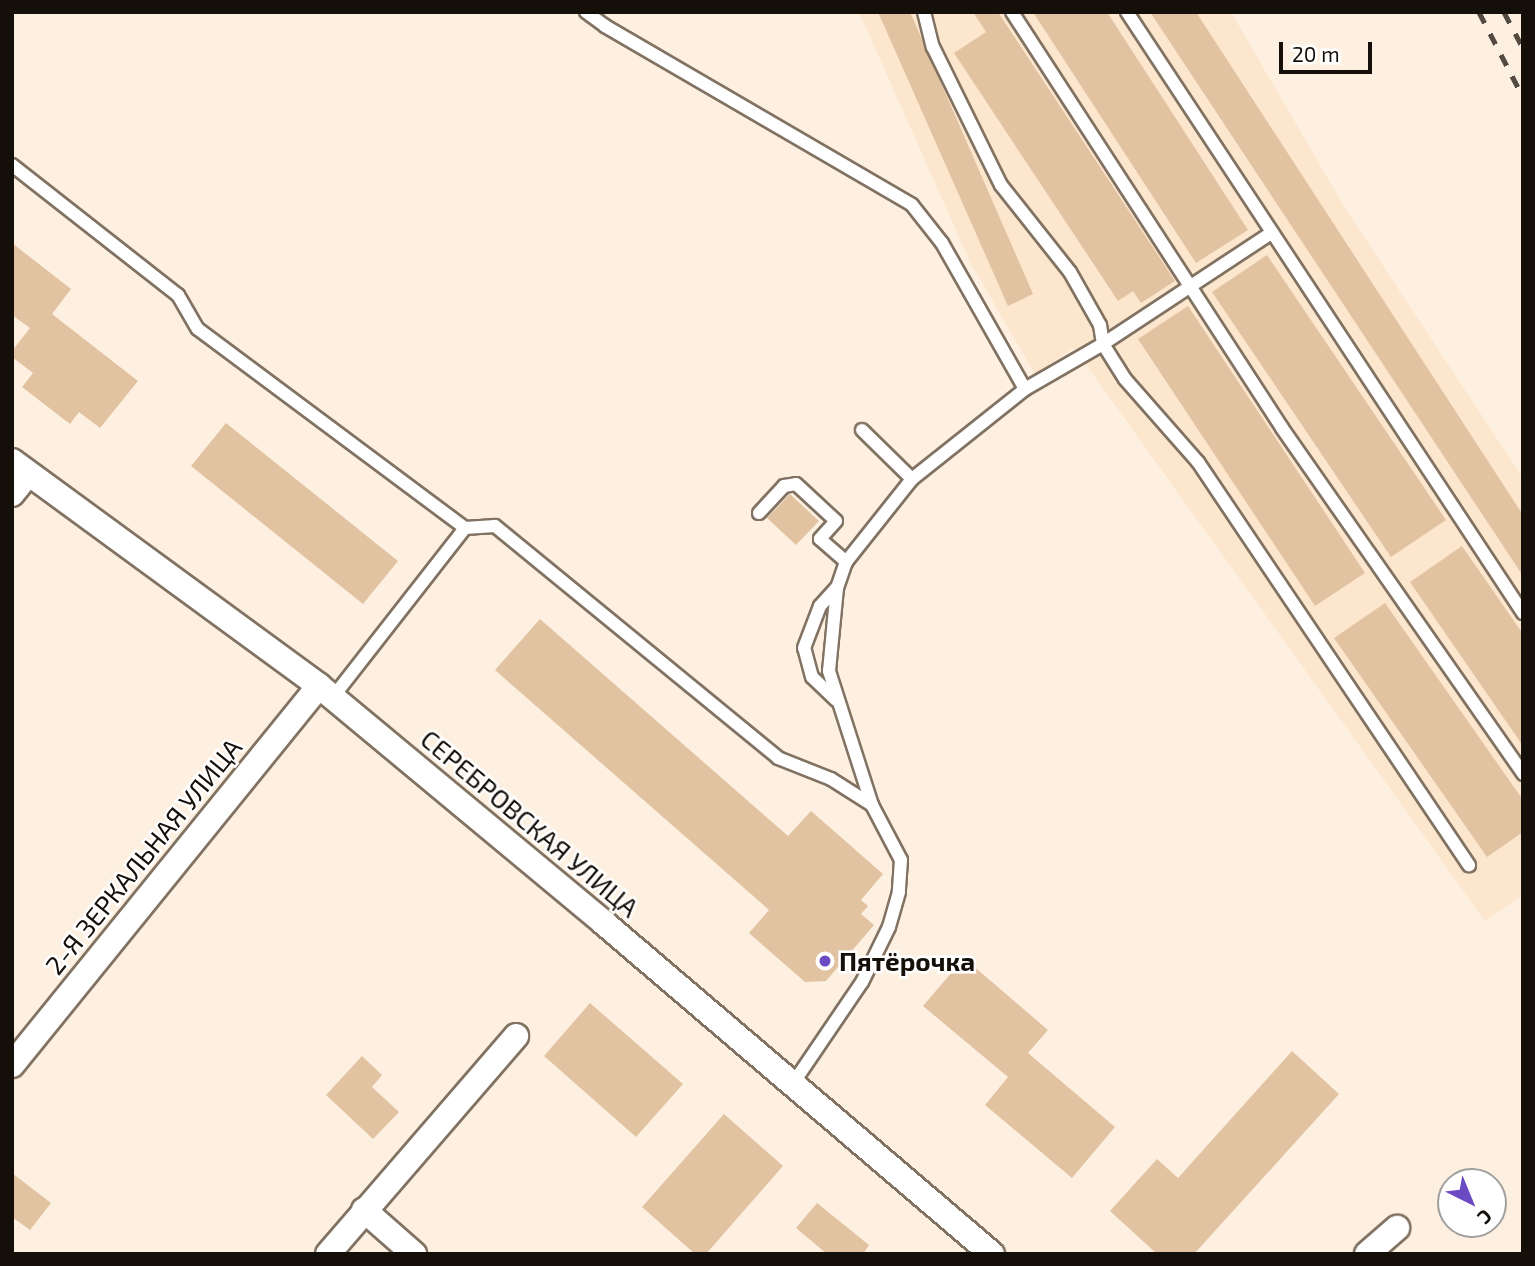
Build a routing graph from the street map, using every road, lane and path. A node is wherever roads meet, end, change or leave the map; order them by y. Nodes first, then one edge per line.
1 (586, 12) edge
2 (924, 12) edge
3 (1012, 12) edge
4 (1127, 12) edge
5 (12, 165) edge
6 (1270, 234) junction
7 (1189, 286) junction
8 (1103, 344) junction
9 (1025, 389) junction
10 (862, 430) dead end
11 (20, 467) edge
12 (912, 480) junction
13 (12, 494) edge
14 (759, 513) dead end
15 (465, 528) junction
16 (846, 562) junction
17 (837, 588) junction
18 (1523, 613) edge
19 (326, 691) junction
20 (836, 700) junction
21 (1523, 774) edge
22 (872, 806) junction
23 (1469, 865) dead end
24 (516, 1035) dead end
25 (12, 1065) edge
26 (792, 1085) junction
27 (364, 1210) junction
28 (1397, 1228) dead end
29 (328, 1254) edge
30 (414, 1254) edge
31 (992, 1254) edge
32 (1367, 1254) edge

1 - 9 lane
2 - 8 lane
3 - 7 lane
4 - 6 lane
5 - 15 lane
6 - 7 lane
6 - 18 lane
7 - 8 lane
7 - 21 lane
8 - 9 lane
8 - 23 lane
9 - 12 lane
10 - 12 lane
11 - 13 street
11 - 19 street, СЕРЕБРОВСКАЯ УЛИЦА
12 - 16 lane
14 - 16 lane
15 - 19 lane
15 - 22 lane
16 - 17 lane
17 - 20 lane
17 - 20 lane
19 - 25 street, 2-Я ЗЕРКАЛЬНАЯ УЛИЦА
19 - 26 street, СЕРЕБРОВСКАЯ УЛИЦА
20 - 22 lane
22 - 26 lane
24 - 27 street
26 - 31 street, СЕРЕБРОВСКАЯ УЛИЦА
27 - 29 street
27 - 30 street
28 - 32 street

